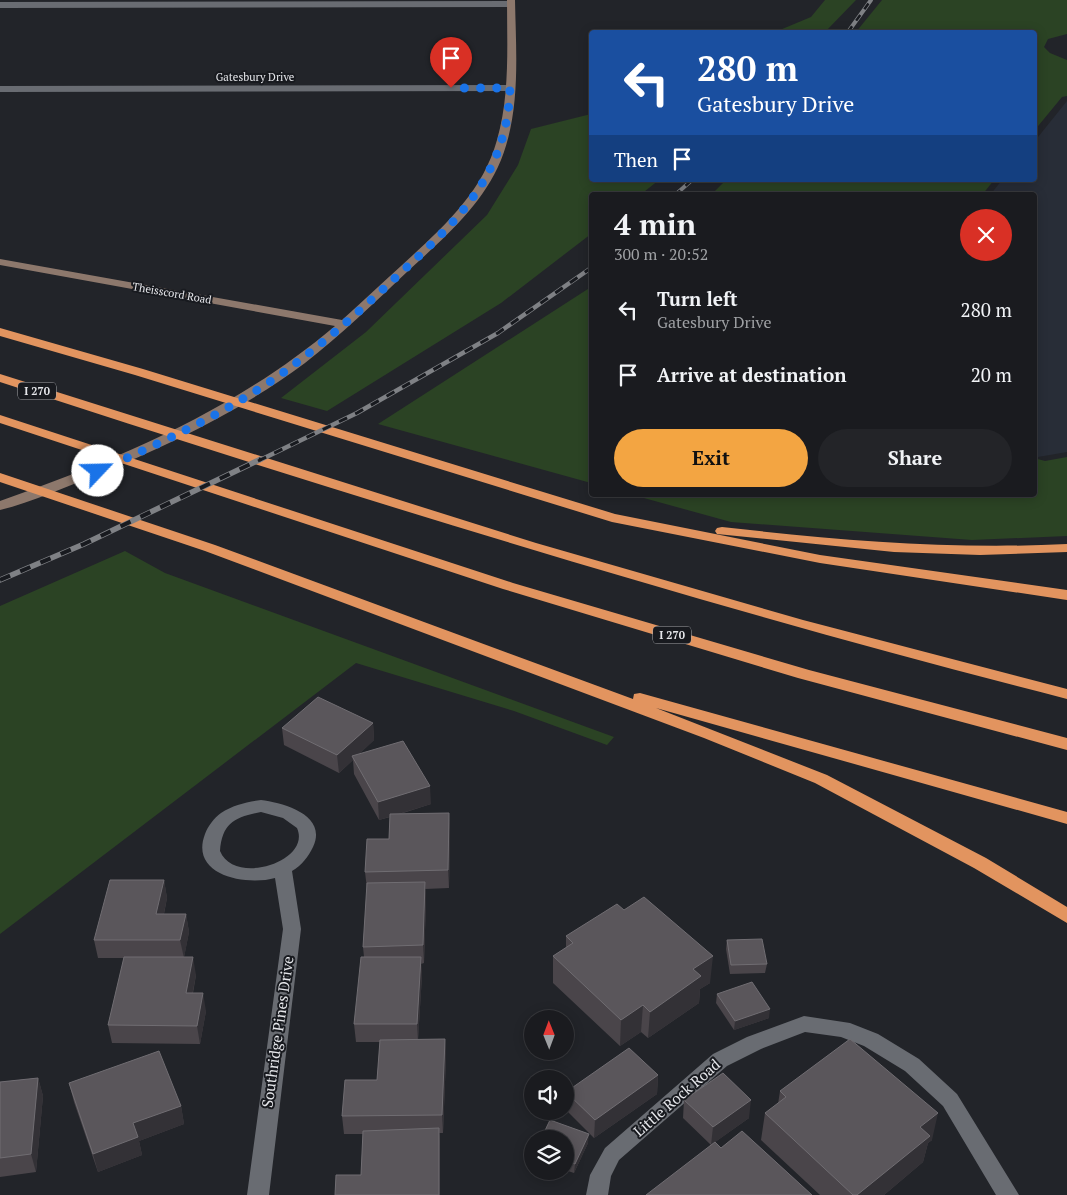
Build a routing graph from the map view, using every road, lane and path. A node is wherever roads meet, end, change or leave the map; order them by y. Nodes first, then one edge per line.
1 (137, 2) edge
2 (511, 2) edge
3 (0, 4) edge
4 (510, 88) junction
5 (0, 89) edge
6 (0, 262) edge
7 (344, 324) junction
8 (0, 332) edge
9 (0, 378) edge
10 (4, 420) edge
11 (0, 478) edge
12 (0, 506) edge
13 (612, 518) junction
14 (1067, 548) edge
15 (1067, 595) edge
16 (559, 676) junction
17 (1067, 694) edge
18 (1067, 744) edge
19 (1067, 818) edge
20 (283, 869) junction
21 (1067, 916) edge
22 (258, 1195) edge
23 (597, 1195) edge
24 (1008, 1195) edge

1 - 2 street
1 - 3 street
2 - 4 street
4 - 5 street, Gatesbury Drive
4 - 7 street
6 - 7 street, Theisscord Road
7 - 12 street
8 - 13 highway
9 - 17 highway, I 270
10 - 18 highway, I 270
11 - 16 highway
13 - 14 highway
13 - 15 highway
16 - 19 highway
16 - 21 highway
20 - 20 street
20 - 22 street, Southridge Pines Drive
23 - 24 street, Little Rock Road

